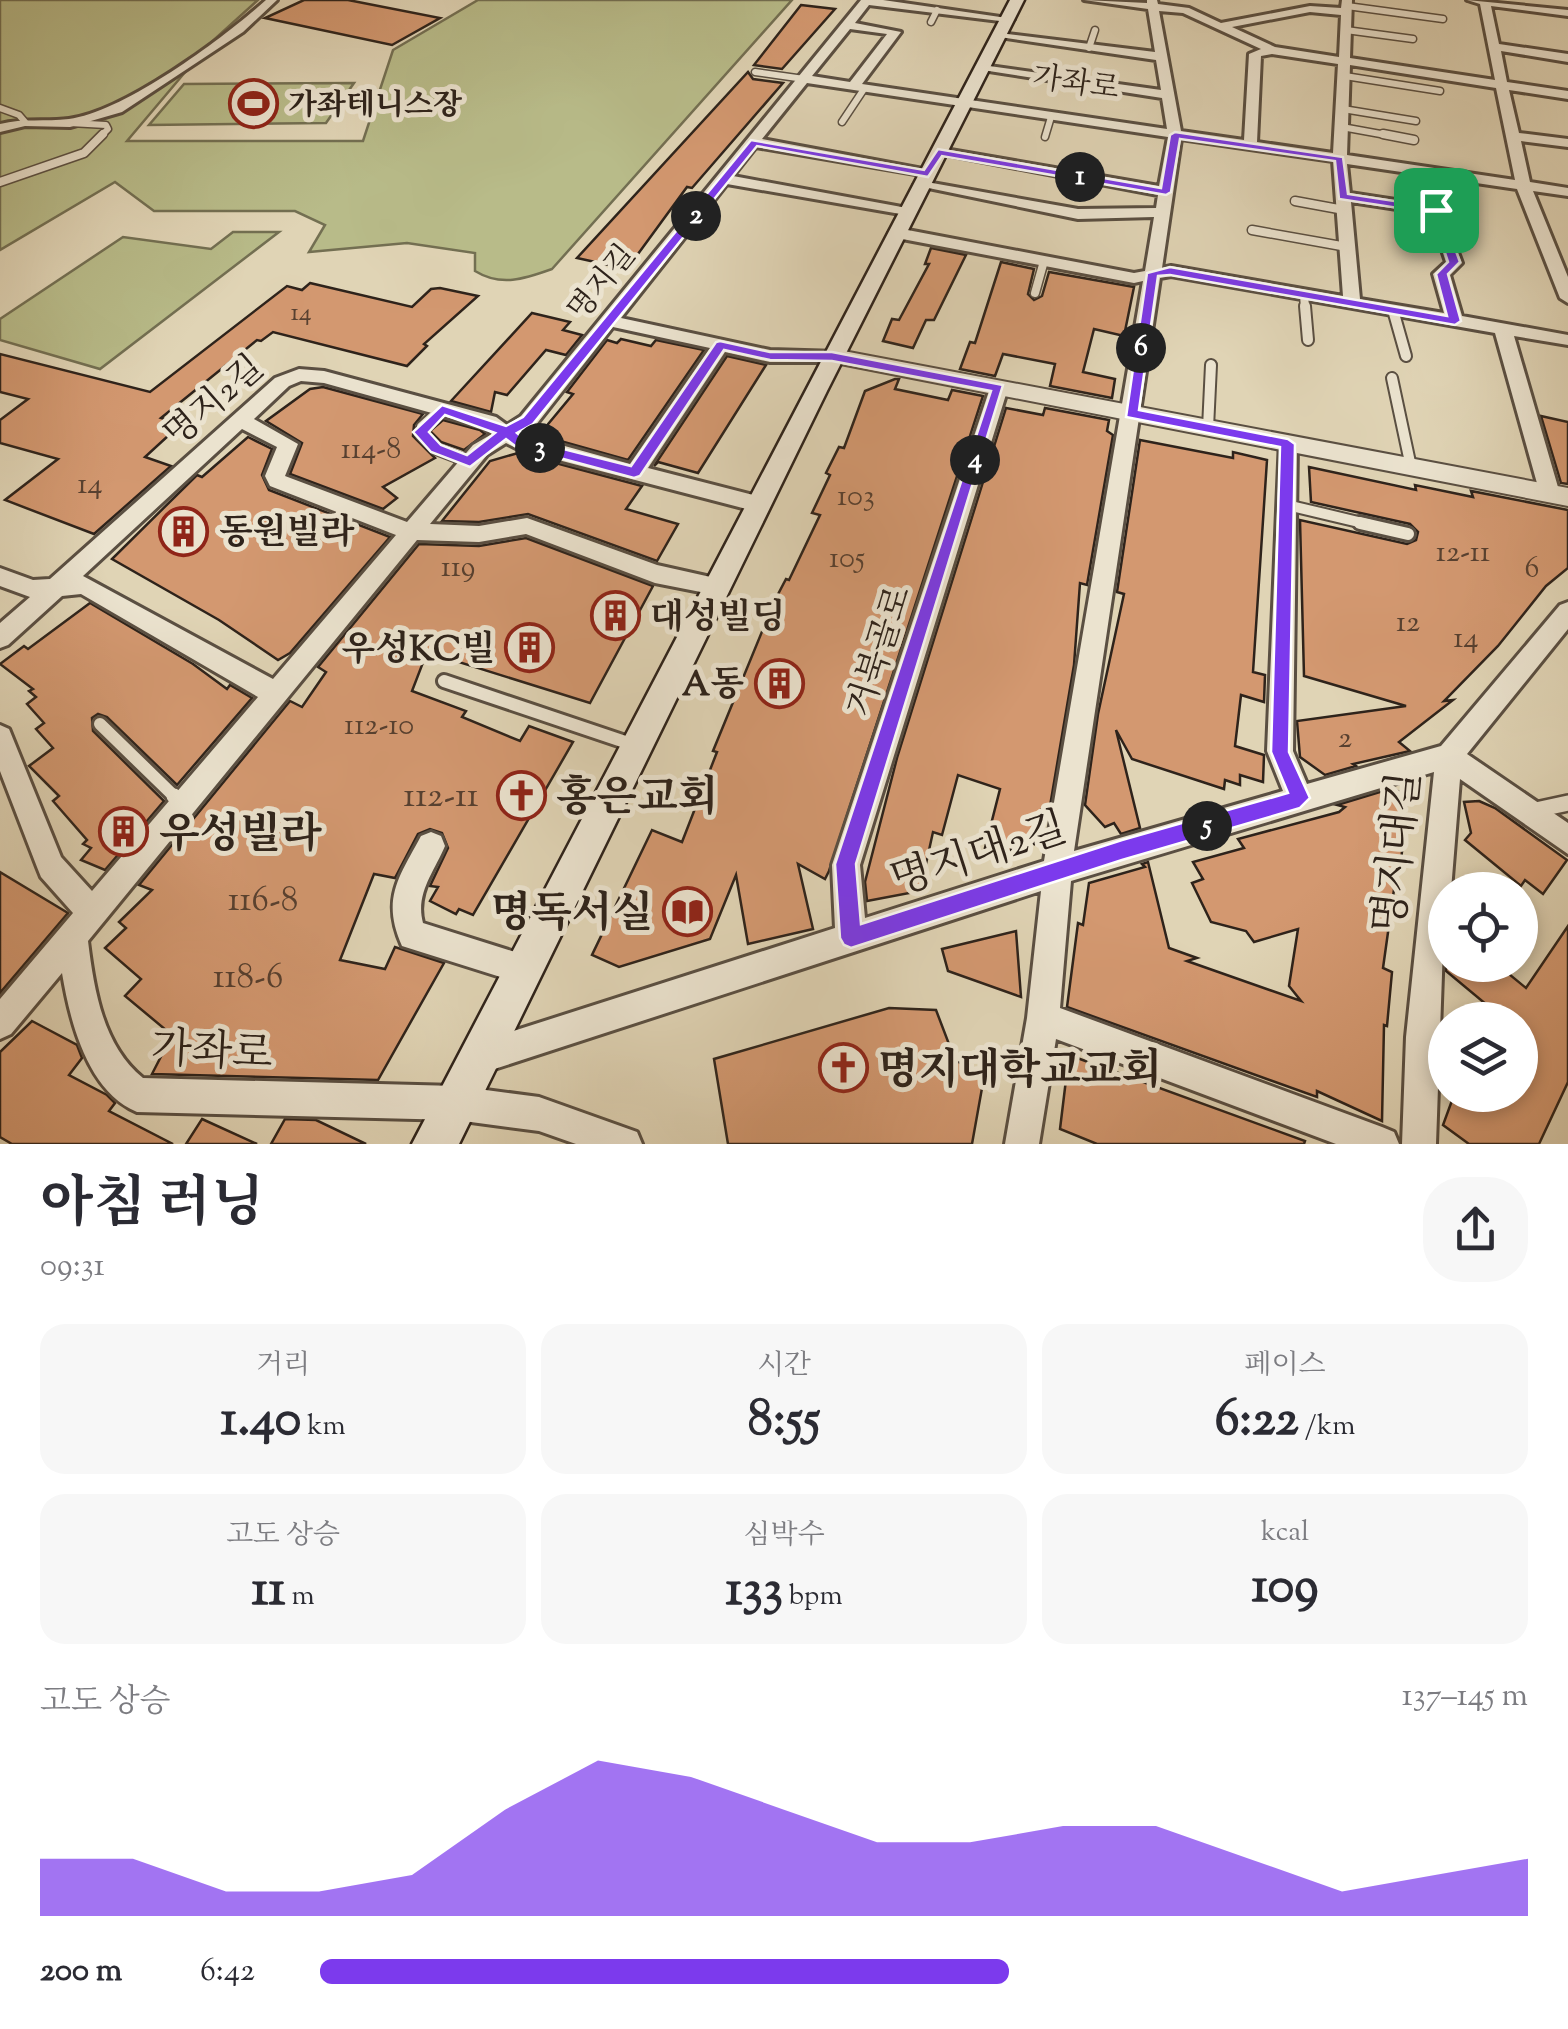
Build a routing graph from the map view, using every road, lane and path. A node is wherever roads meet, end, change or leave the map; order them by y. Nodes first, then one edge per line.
1 (272, 0) edge
2 (1017, 0) edge
3 (1089, 0) edge
4 (1468, 0) edge
5 (867, 1) edge
6 (1484, 1) edge
7 (1154, 4) edge
8 (1317, 5) edge
9 (1346, 6) edge
10 (937, 10) junction
11 (1568, 13) edge
12 (1443, 19) dead end
13 (930, 22) dead end
14 (848, 25) junction
15 (1221, 26) junction
16 (1003, 28) junction
17 (1094, 30) dead end
18 (1346, 30) junction
19 (1413, 39) dead end
20 (1495, 47) junction
21 (1090, 48) junction
22 (1272, 50) junction
23 (1164, 57) junction
24 (1568, 58) edge
25 (1346, 60) junction
26 (982, 68) junction
27 (754, 72) dead end
28 (1345, 76) junction
29 (804, 80) junction
30 (1504, 85) junction
31 (858, 88) junction
32 (1440, 91) dead end
33 (1169, 95) junction
34 (1568, 95) edge
35 (963, 105) junction
36 (0, 108) edge
37 (1343, 109) junction
38 (1050, 118) junction
39 (1416, 121) dead end
40 (25, 122) junction
41 (842, 122) dead end
42 (70, 123) junction
43 (1342, 127) junction
44 (0, 128) edge
45 (1175, 135) junction
46 (1514, 136) junction
47 (1045, 137) dead end
48 (1414, 140) dead end
49 (754, 142) junction
50 (1568, 143) edge
51 (1250, 146) junction
52 (938, 152) junction
53 (1340, 159) junction
54 (725, 179) junction
55 (924, 179) junction
56 (0, 182) edge
57 (1523, 185) junction
58 (1166, 192) junction
59 (1568, 192) edge
60 (1296, 201) dead end
61 (1343, 203) junction
62 (1163, 212) junction
63 (907, 213) junction
64 (1252, 230) dead end
65 (896, 233) junction
66 (1347, 247) junction
67 (1044, 261) junction
68 (1559, 262) edge
69 (1152, 273) junction
70 (1035, 293) dead end
71 (1304, 294) junction
72 (1568, 298) edge
73 (1352, 303) junction
74 (1393, 310) junction
75 (612, 321) junction
76 (1455, 321) junction
77 (1503, 329) junction
78 (1308, 340) dead end
79 (1568, 340) edge
80 (720, 345) junction
81 (832, 356) junction
82 (1406, 356) dead end
83 (1211, 365) dead end
84 (1392, 378) dead end
85 (998, 388) junction
86 (442, 409) junction
87 (1131, 414) junction
88 (242, 421) junction
89 (1208, 428) junction
90 (506, 432) junction
91 (1288, 444) junction
92 (470, 462) junction
93 (1411, 467) junction
94 (634, 472) junction
95 (1559, 495) edge
96 (758, 504) junction
97 (1287, 505) junction
98 (411, 532) junction
99 (1408, 534) dead end
100 (0, 578) edge
101 (59, 584) junction
102 (716, 586) junction
103 (1568, 612) edge
104 (0, 638) edge
105 (444, 680) dead end
106 (276, 694) junction
107 (100, 724) dead end
108 (0, 737) edge
109 (636, 746) junction
110 (1449, 756) junction
111 (1300, 798) junction
112 (1568, 803) edge
113 (183, 805) junction
114 (1527, 812) junction
115 (1568, 840) edge
116 (431, 846) dead end
117 (1057, 871) junction
118 (82, 926) junction
119 (851, 938) junction
120 (523, 969) junction
121 (1043, 1018) junction
122 (0, 1023) edge
123 (478, 1058) junction
124 (456, 1103) junction
125 (435, 1144) edge
126 (625, 1144) edge
127 (1022, 1144) edge
128 (1382, 1144) edge
129 (1419, 1144) edge

1 - 42 street
2 - 16 main road, 가좌로
3 - 7 street
4 - 6 street
5 - 10 street, 가좌로
5 - 14 street, 명지길
6 - 11 street
6 - 20 street
7 - 15 street
7 - 23 street
8 - 9 street
8 - 15 street
9 - 12 lane
9 - 18 street
10 - 13 lane
10 - 16 street, 가좌로
14 - 29 street, 명지길
14 - 31 street
15 - 22 street
16 - 21 street, 가좌로
16 - 26 main road, 가좌로
17 - 21 lane, 가좌로
18 - 19 lane
18 - 25 street
20 - 24 street
20 - 30 street
21 - 23 street, 가좌로
22 - 25 street
22 - 51 street
23 - 33 street
25 - 28 street
25 - 30 street
26 - 33 street, 가좌로
26 - 35 main road, 가좌로
27 - 29 lane
28 - 32 lane
28 - 37 street
29 - 31 street
29 - 49 street, 명지길
30 - 34 street
30 - 46 street
31 - 35 street
31 - 41 lane
33 - 45 street
35 - 38 street
35 - 52 main road, 가좌로
36 - 40 lane
37 - 39 lane
37 - 43 street
38 - 45 street
38 - 47 lane
40 - 42 street
40 - 44 street
42 - 56 lane
43 - 48 lane
43 - 53 street
45 - 51 street
45 - 58 street
46 - 50 street
46 - 57 street
49 - 54 street, 명지길
49 - 55 street
51 - 53 street
52 - 55 main road, 가좌로
52 - 58 street
53 - 57 street
53 - 61 street
54 - 63 street
54 - 75 street, 명지길
55 - 62 street
55 - 63 main road, 가좌로
57 - 59 street
57 - 68 street
58 - 62 street
60 - 61 lane
61 - 66 street
61 - 76 street
62 - 69 street
63 - 65 main road, 가좌로
64 - 66 lane
65 - 67 street
65 - 81 main road, 가좌로
66 - 73 street
67 - 69 street
67 - 70 lane
68 - 72 street
69 - 71 street
69 - 87 street
71 - 73 street
71 - 78 lane
73 - 74 street
74 - 76 street
74 - 82 lane
75 - 80 street
75 - 90 street, 명지길
76 - 77 street
77 - 79 street
77 - 95 street
80 - 81 street
80 - 94 street
81 - 85 street
81 - 96 main road, 가좌로
83 - 89 lane
84 - 93 lane
85 - 87 street
85 - 119 street, 거북골로
86 - 88 street, 명지2길
86 - 90 street, 명지2길
86 - 92 lane
87 - 89 street
87 - 117 street
88 - 98 street
88 - 101 street, 명지2길
89 - 91 street
90 - 92 street, 명지길
90 - 94 street
91 - 93 street
91 - 97 street
92 - 98 street, 명지길
93 - 95 street
94 - 96 street
96 - 102 main road, 가좌로
97 - 99 lane
97 - 111 street
98 - 102 street
98 - 106 street, 명지길
100 - 101 street
101 - 104 street, 명지2길
101 - 106 street
102 - 109 main road, 가좌로
103 - 110 street, 명지대길
105 - 109 lane
106 - 113 street, 명지길
107 - 113 lane
108 - 118 street
109 - 120 main road, 가좌로
110 - 111 street, 명지대2길
110 - 114 street
110 - 129 street, 명지대길
111 - 117 street, 명지대2길
112 - 114 lane
113 - 118 street, 명지길
114 - 115 street
116 - 120 street
117 - 119 street, 명지대2길
117 - 121 street
118 - 122 street, 명지길
118 - 124 street, 가좌로
119 - 123 street, 명지대2길
120 - 123 main road, 가좌로
121 - 127 street
121 - 128 street
123 - 124 main road, 가좌로
124 - 125 main road, 가좌로
124 - 126 street

